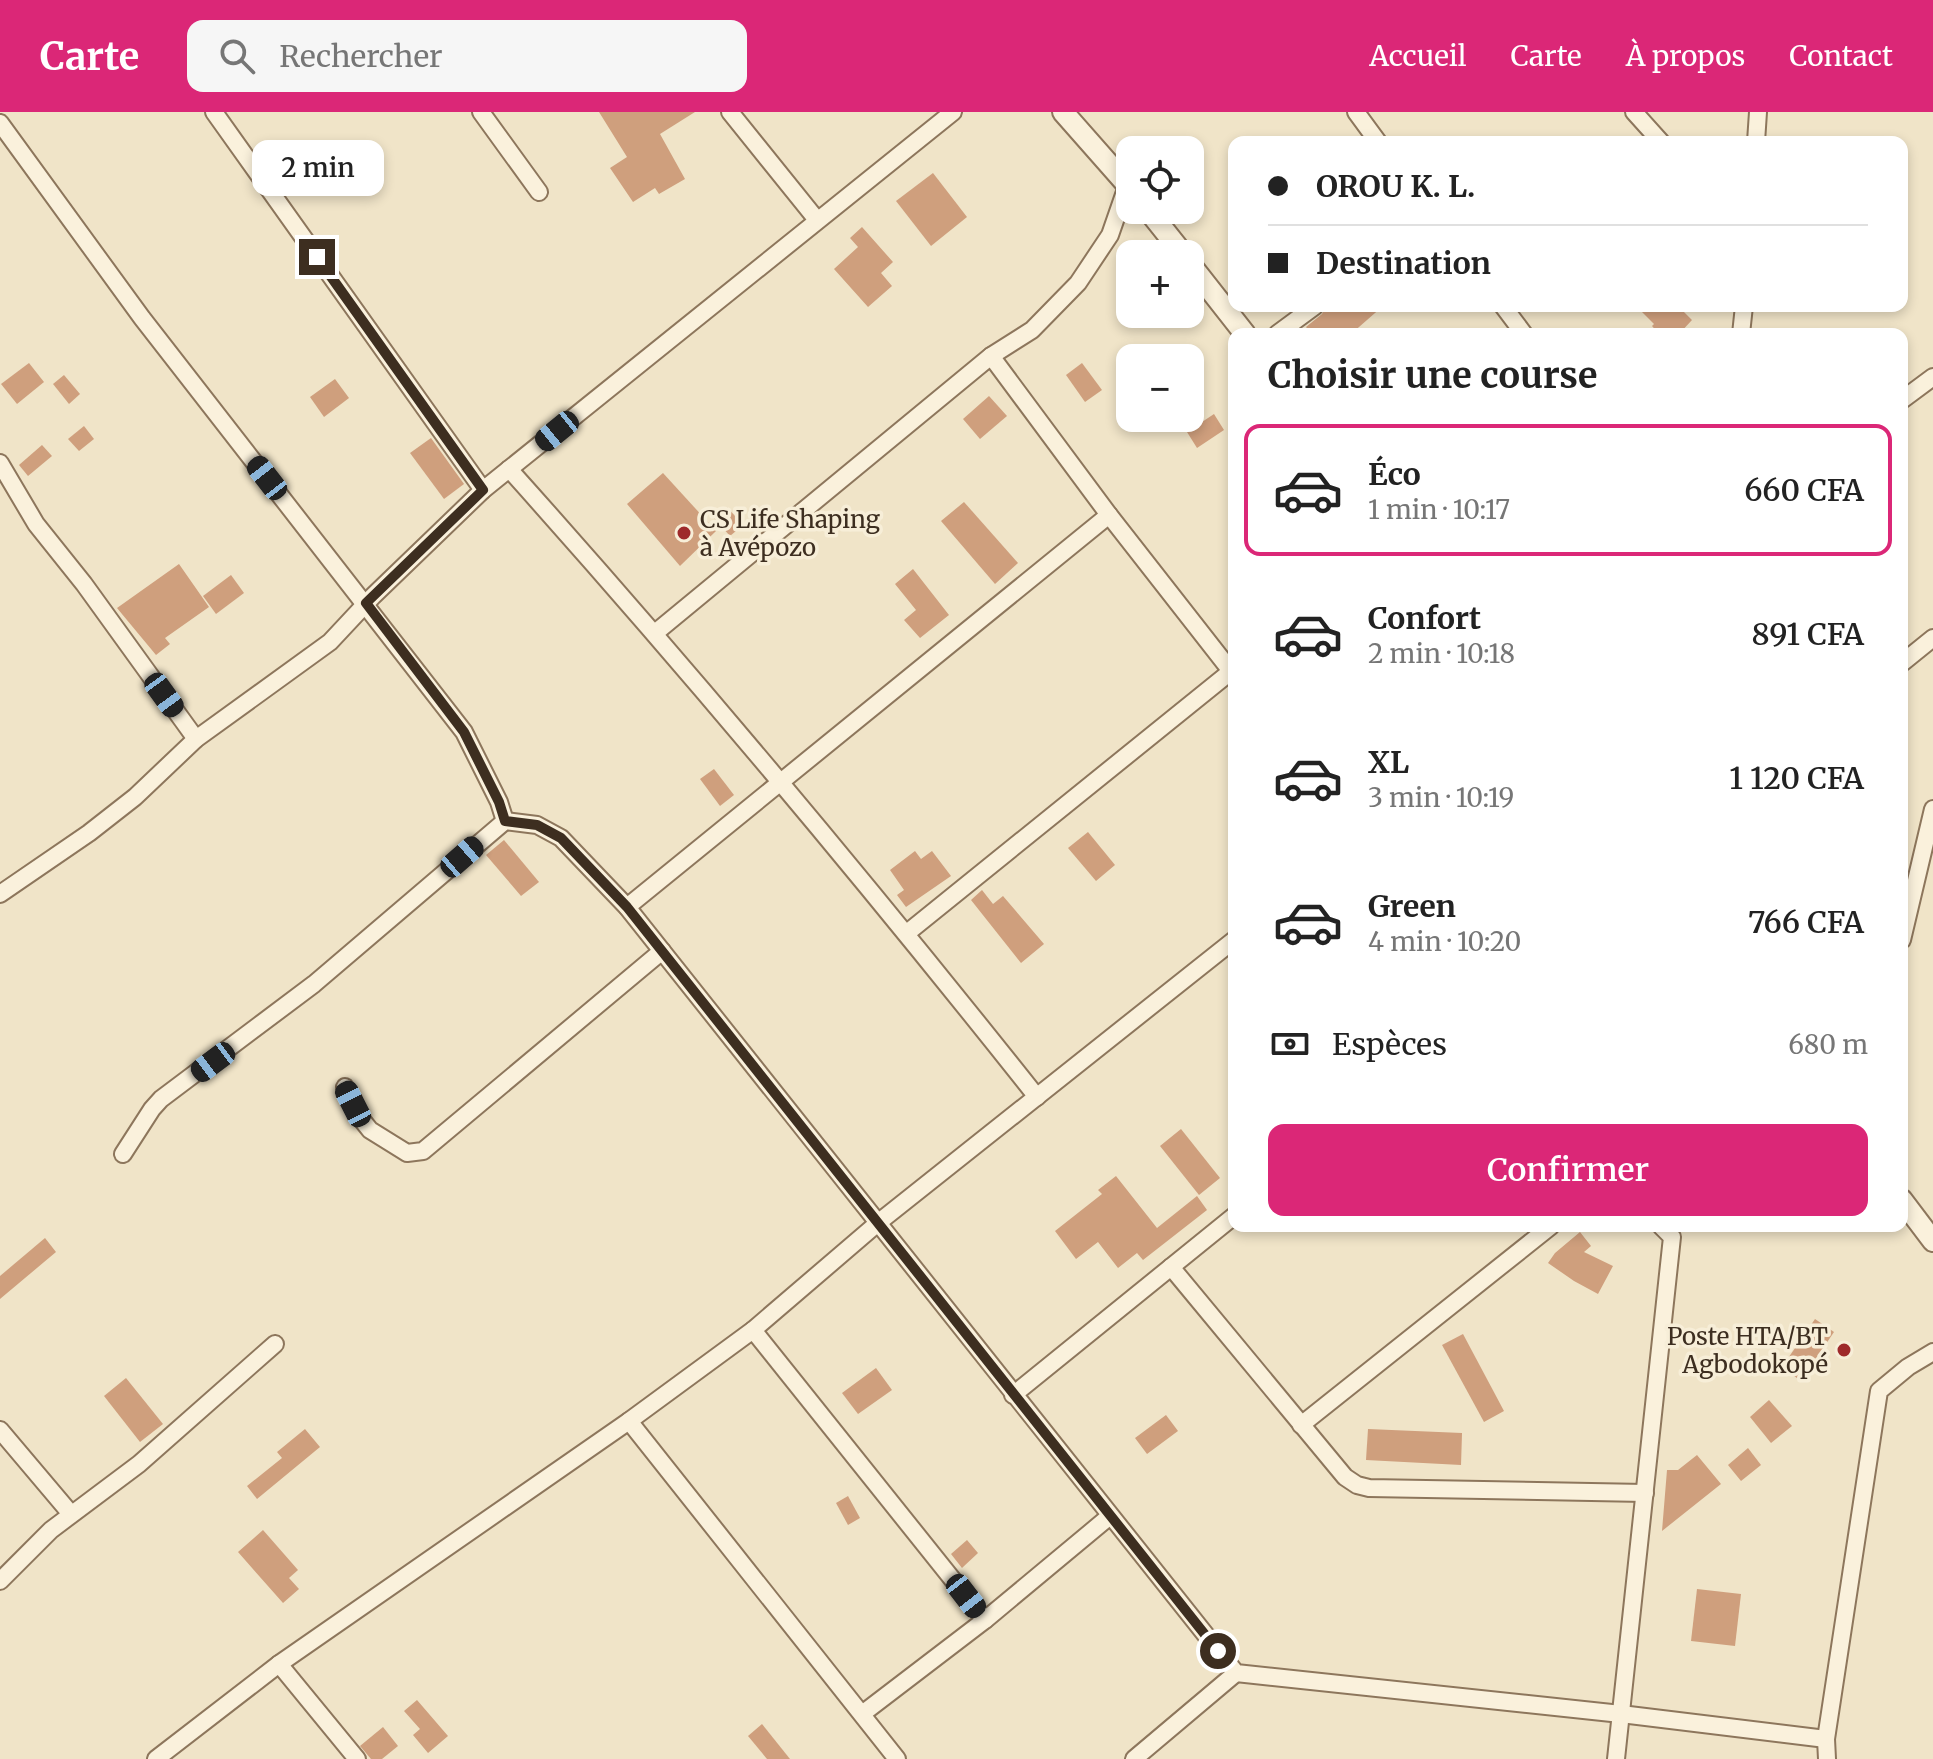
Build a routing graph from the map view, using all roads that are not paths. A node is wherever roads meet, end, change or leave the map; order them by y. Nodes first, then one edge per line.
1 (214, 112) edge
2 (481, 112) edge
3 (730, 112) edge
4 (953, 112) edge
5 (1063, 112) edge
6 (1356, 112) edge
7 (1634, 112) edge
8 (1758, 112) edge
9 (0, 123) edge
10 (1374, 136) edge
11 (1656, 136) edge
12 (1756, 136) edge
13 (1116, 172) edge
14 (539, 192) dead end
15 (817, 220) junction
16 (1116, 220) edge
17 (1159, 224) edge
18 (1172, 240) edge
19 (1204, 282) edge
20 (1307, 312) edge
21 (1240, 328) edge
22 (1285, 328) edge
23 (991, 356) junction
24 (1933, 377) edge
25 (1908, 396) edge
26 (0, 463) edge
27 (509, 469) junction
28 (483, 490) junction
29 (1109, 515) junction
30 (366, 603) junction
31 (655, 633) junction
32 (1933, 638) edge
33 (1908, 658) edge
34 (1228, 665) edge
35 (1228, 673) edge
36 (196, 739) junction
37 (778, 782) junction
38 (1933, 809) edge
39 (505, 821) junction
40 (0, 894) edge
41 (627, 907) junction
42 (1908, 915) edge
43 (907, 933) junction
44 (1228, 945) edge
45 (662, 951) junction
46 (345, 1087) dead end
47 (1037, 1097) junction
48 (123, 1154) dead end
49 (1908, 1208) edge
50 (1228, 1221) edge
51 (879, 1222) junction
52 (1543, 1232) edge
53 (1667, 1232) edge
54 (1933, 1241) edge
55 (1171, 1267) junction
56 (753, 1330) junction
57 (275, 1344) dead end
58 (1933, 1352) edge
59 (1013, 1395) junction
60 (629, 1421) junction
61 (1301, 1425) junction
62 (0, 1430) edge
63 (1645, 1493) junction
64 (71, 1514) junction
65 (1110, 1516) junction
66 (0, 1581) edge
67 (985, 1620) junction
68 (279, 1664) junction
69 (1236, 1673) junction
70 (862, 1714) junction
71 (1621, 1714) junction
72 (1826, 1739) junction
73 (156, 1759) edge
74 (357, 1759) edge
75 (897, 1759) edge
76 (1134, 1759) edge
77 (1616, 1759) edge
78 (1827, 1759) edge

1 - 28 street
2 - 14 street
3 - 15 street
4 - 15 street
5 - 13 street
6 - 10 street
7 - 11 street
8 - 12 street
9 - 30 street
15 - 27 street
16 - 23 street
17 - 18 street
19 - 21 street
20 - 22 street
23 - 29 street
23 - 31 street
24 - 25 street
26 - 36 street
27 - 28 street
27 - 31 street
28 - 30 street
29 - 34 street
29 - 37 street
30 - 36 street
30 - 39 street
31 - 37 street
32 - 33 street
35 - 43 street
36 - 40 street
37 - 41 street
37 - 43 street
38 - 42 street
39 - 41 street
39 - 48 street
41 - 45 street
43 - 47 street
44 - 47 street
45 - 46 street
45 - 51 street
47 - 51 street
49 - 54 street
50 - 55 street
51 - 56 street
51 - 59 street
52 - 61 street
53 - 63 street
55 - 59 street
55 - 61 street
56 - 60 street
56 - 67 street
57 - 64 street
58 - 72 street
59 - 65 street
60 - 68 street
60 - 70 street
61 - 63 street
62 - 64 street
63 - 71 street
64 - 66 street
65 - 67 street
65 - 69 street
67 - 70 street
68 - 73 street
68 - 74 street
69 - 71 street
69 - 76 street
70 - 75 street
71 - 72 street
71 - 77 street
72 - 78 street

